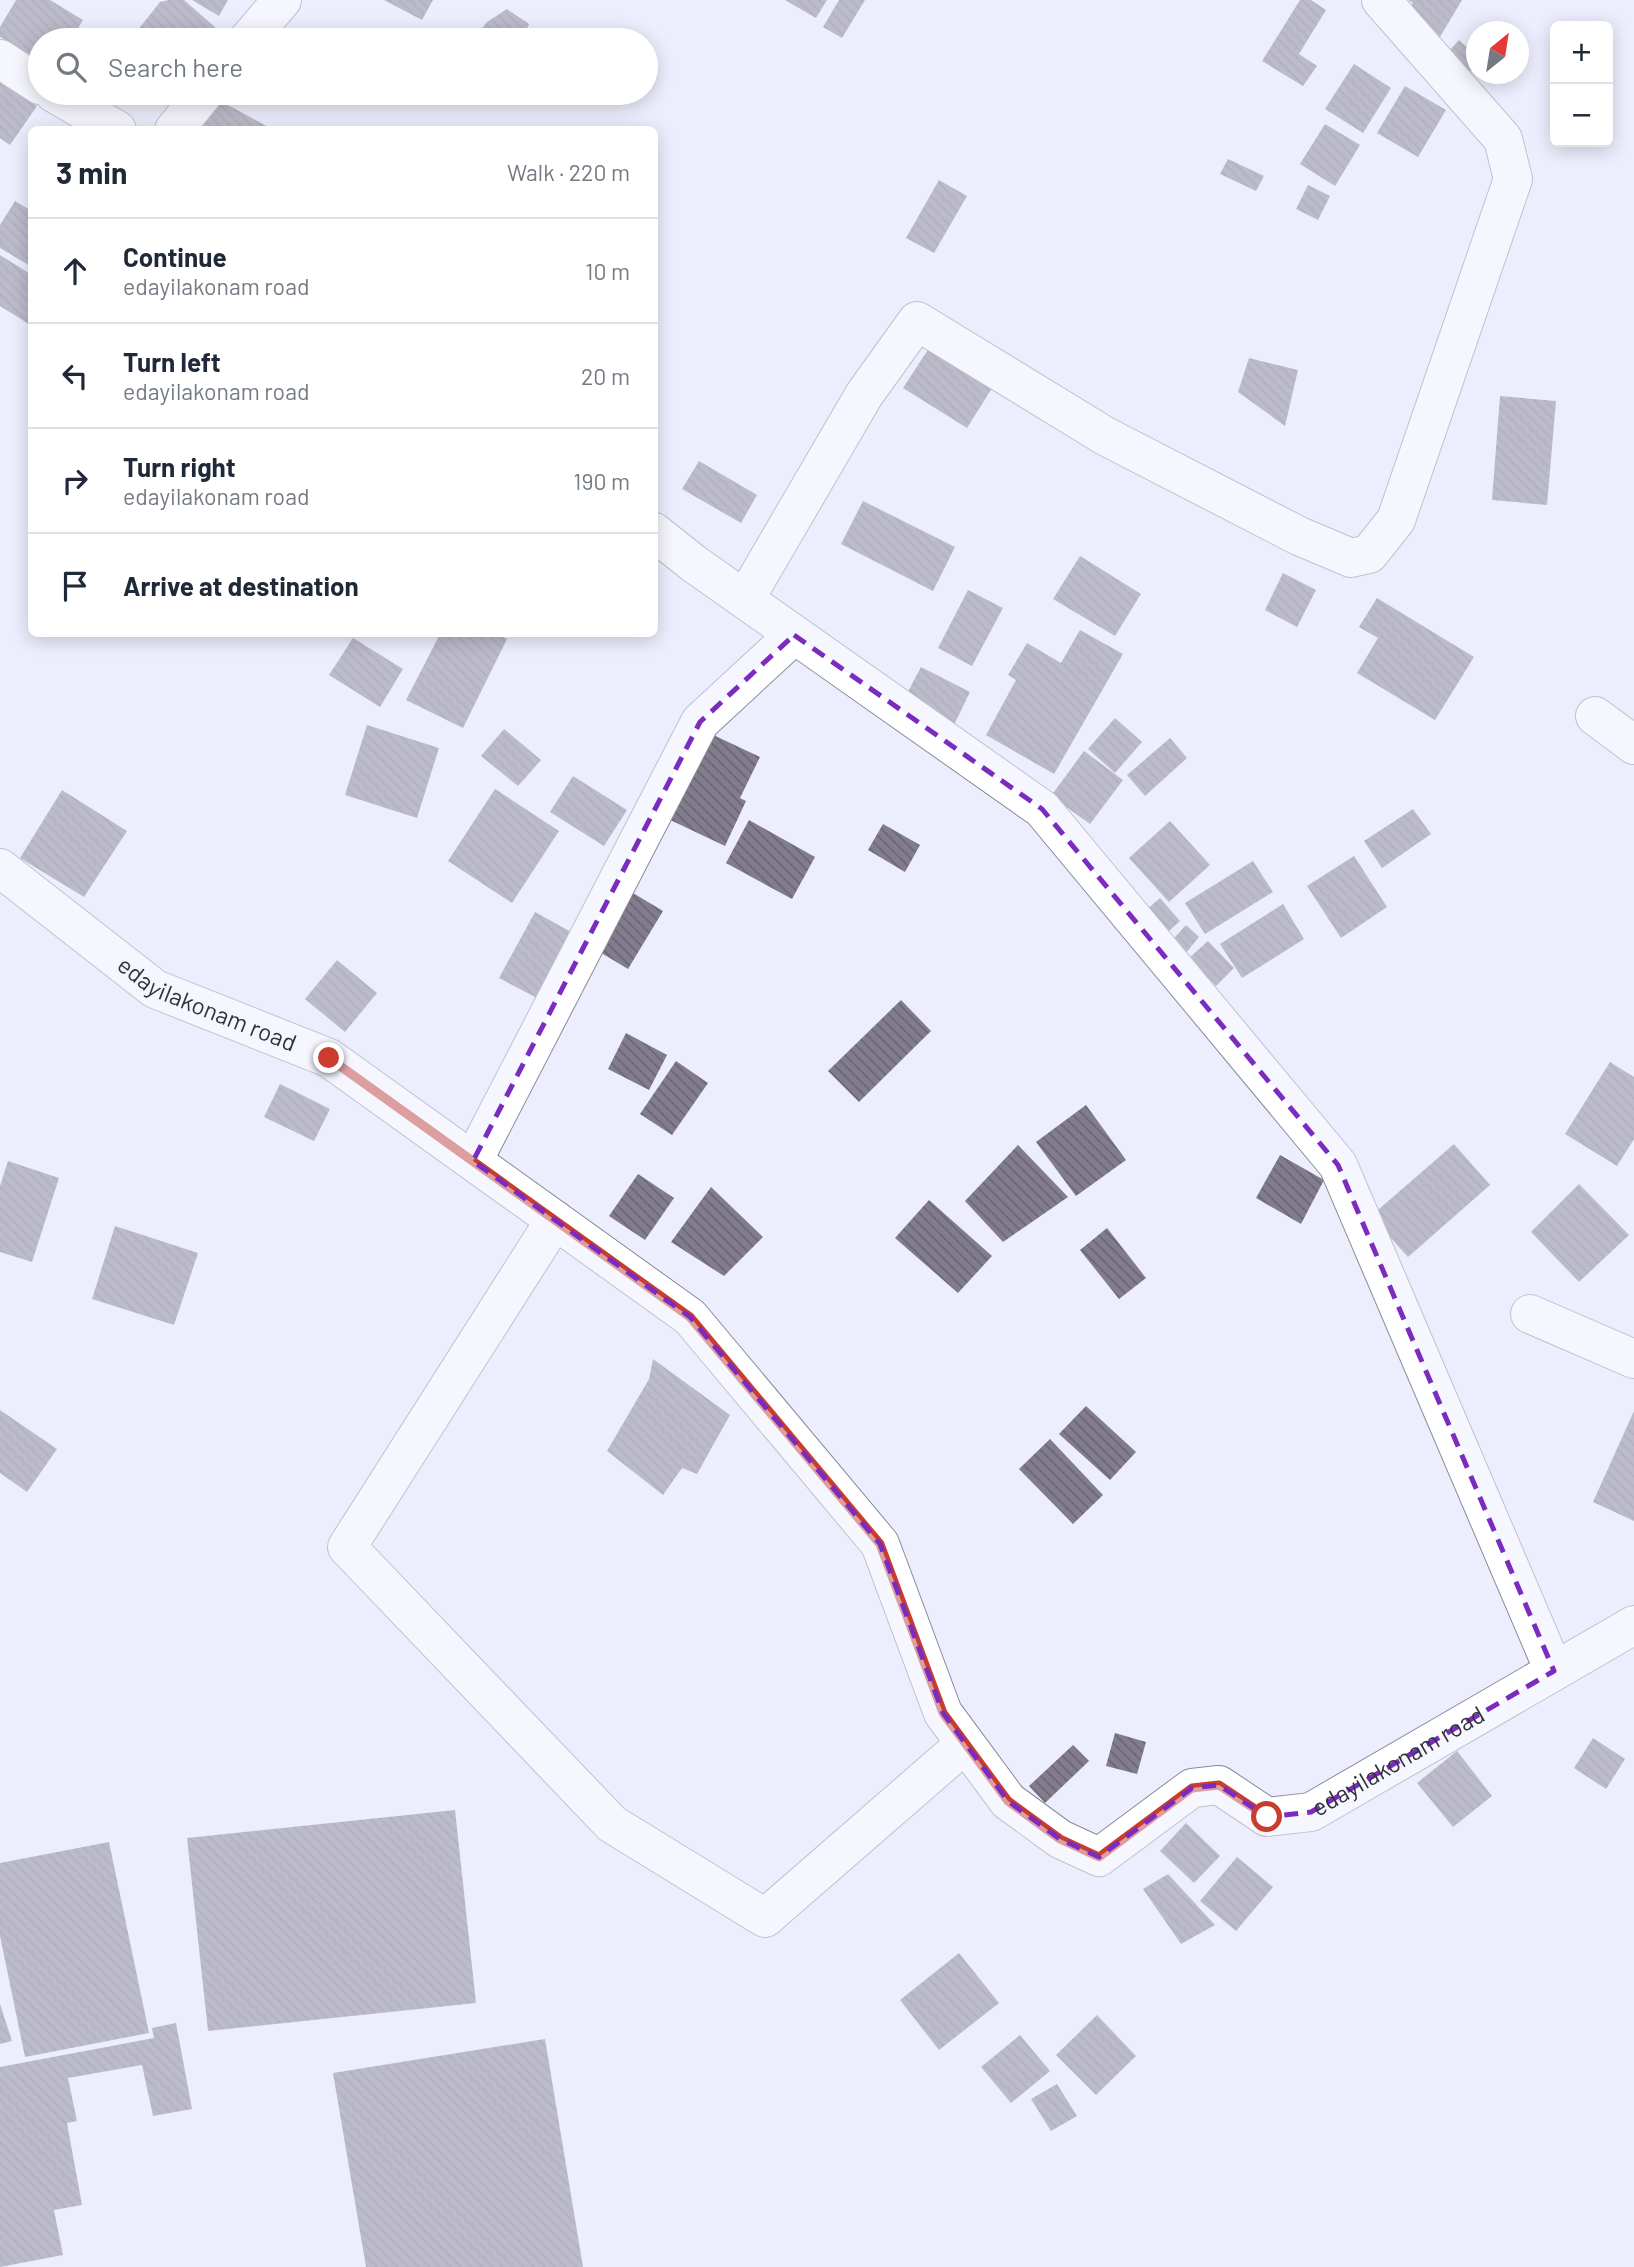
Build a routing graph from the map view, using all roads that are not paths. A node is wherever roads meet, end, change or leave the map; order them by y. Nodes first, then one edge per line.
1 (282, 0) edge
2 (1381, 0) edge
3 (258, 28) edge
4 (0, 59) edge
5 (28, 77) edge
6 (74, 105) edge
7 (194, 105) edge
8 (110, 126) edge
9 (177, 126) edge
10 (658, 534) edge
11 (745, 599) junction
12 (794, 635) junction
13 (1595, 716) dead end
14 (1634, 746) edge
15 (0, 868) edge
16 (473, 1161) junction
17 (555, 1220) junction
18 (1530, 1314) dead end
19 (1634, 1359) edge
20 (1634, 1625) edge
21 (1554, 1671) junction
22 (965, 1744) junction

1 - 3 street
2 - 11 street
4 - 5 street
6 - 8 street
7 - 9 street
10 - 11 street
11 - 12 street
12 - 16 street
12 - 21 street
13 - 14 street
15 - 16 street, edayilakonam road
16 - 17 street, edayilakonam road
17 - 22 street, edayilakonam road
17 - 22 street
18 - 19 street
20 - 21 street, edayilakonam road
21 - 22 street, edayilakonam road

